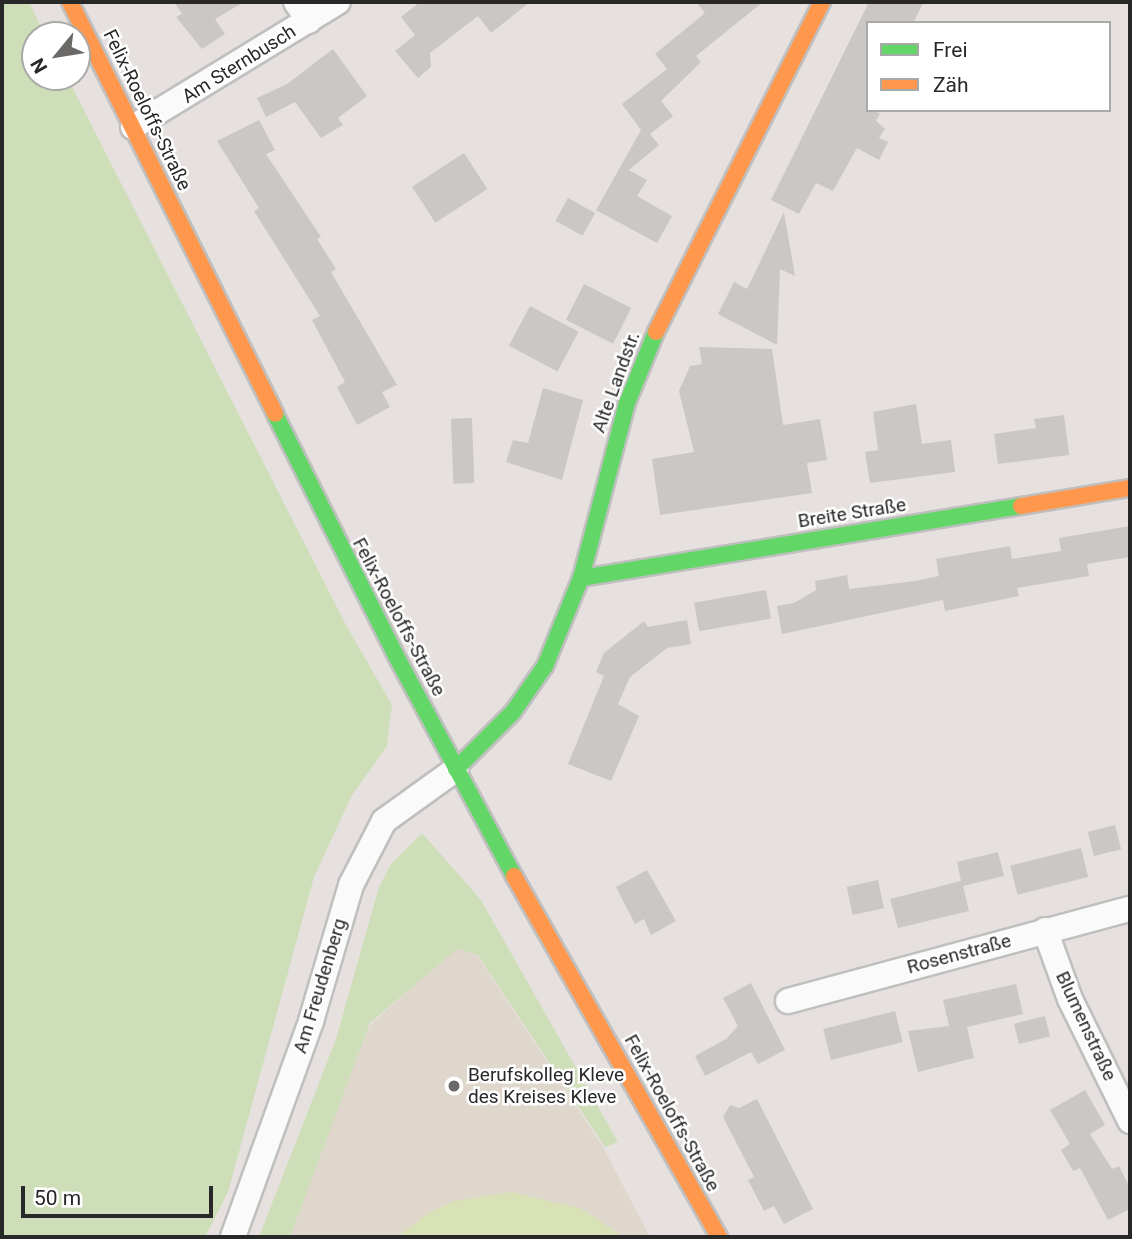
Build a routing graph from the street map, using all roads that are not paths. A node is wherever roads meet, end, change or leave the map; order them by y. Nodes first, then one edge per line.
1 (70, 2) edge
2 (338, 2) edge
3 (822, 2) edge
4 (303, 11) edge
5 (133, 127) junction
6 (1130, 488) edge
7 (581, 578) junction
8 (456, 769) junction
9 (1130, 909) edge
10 (1045, 930) junction
11 (788, 1001) dead end
12 (1130, 1121) edge
13 (233, 1237) edge
14 (719, 1237) edge

1 - 5 street, Felix-Roeloffs-Straße
2 - 4 street, Am Sternbusch
3 - 7 street, Alte Landstr.
4 - 5 street, Am Sternbusch
5 - 8 street, Felix-Roeloffs-Straße
6 - 7 street, Breite Straße
7 - 8 street, Alte Landstr.
8 - 13 street, Am Freudenberg
8 - 14 street, Felix-Roeloffs-Straße
9 - 10 street, Rosenstraße
10 - 11 street, Rosenstraße
10 - 12 street, Blumenstraße

